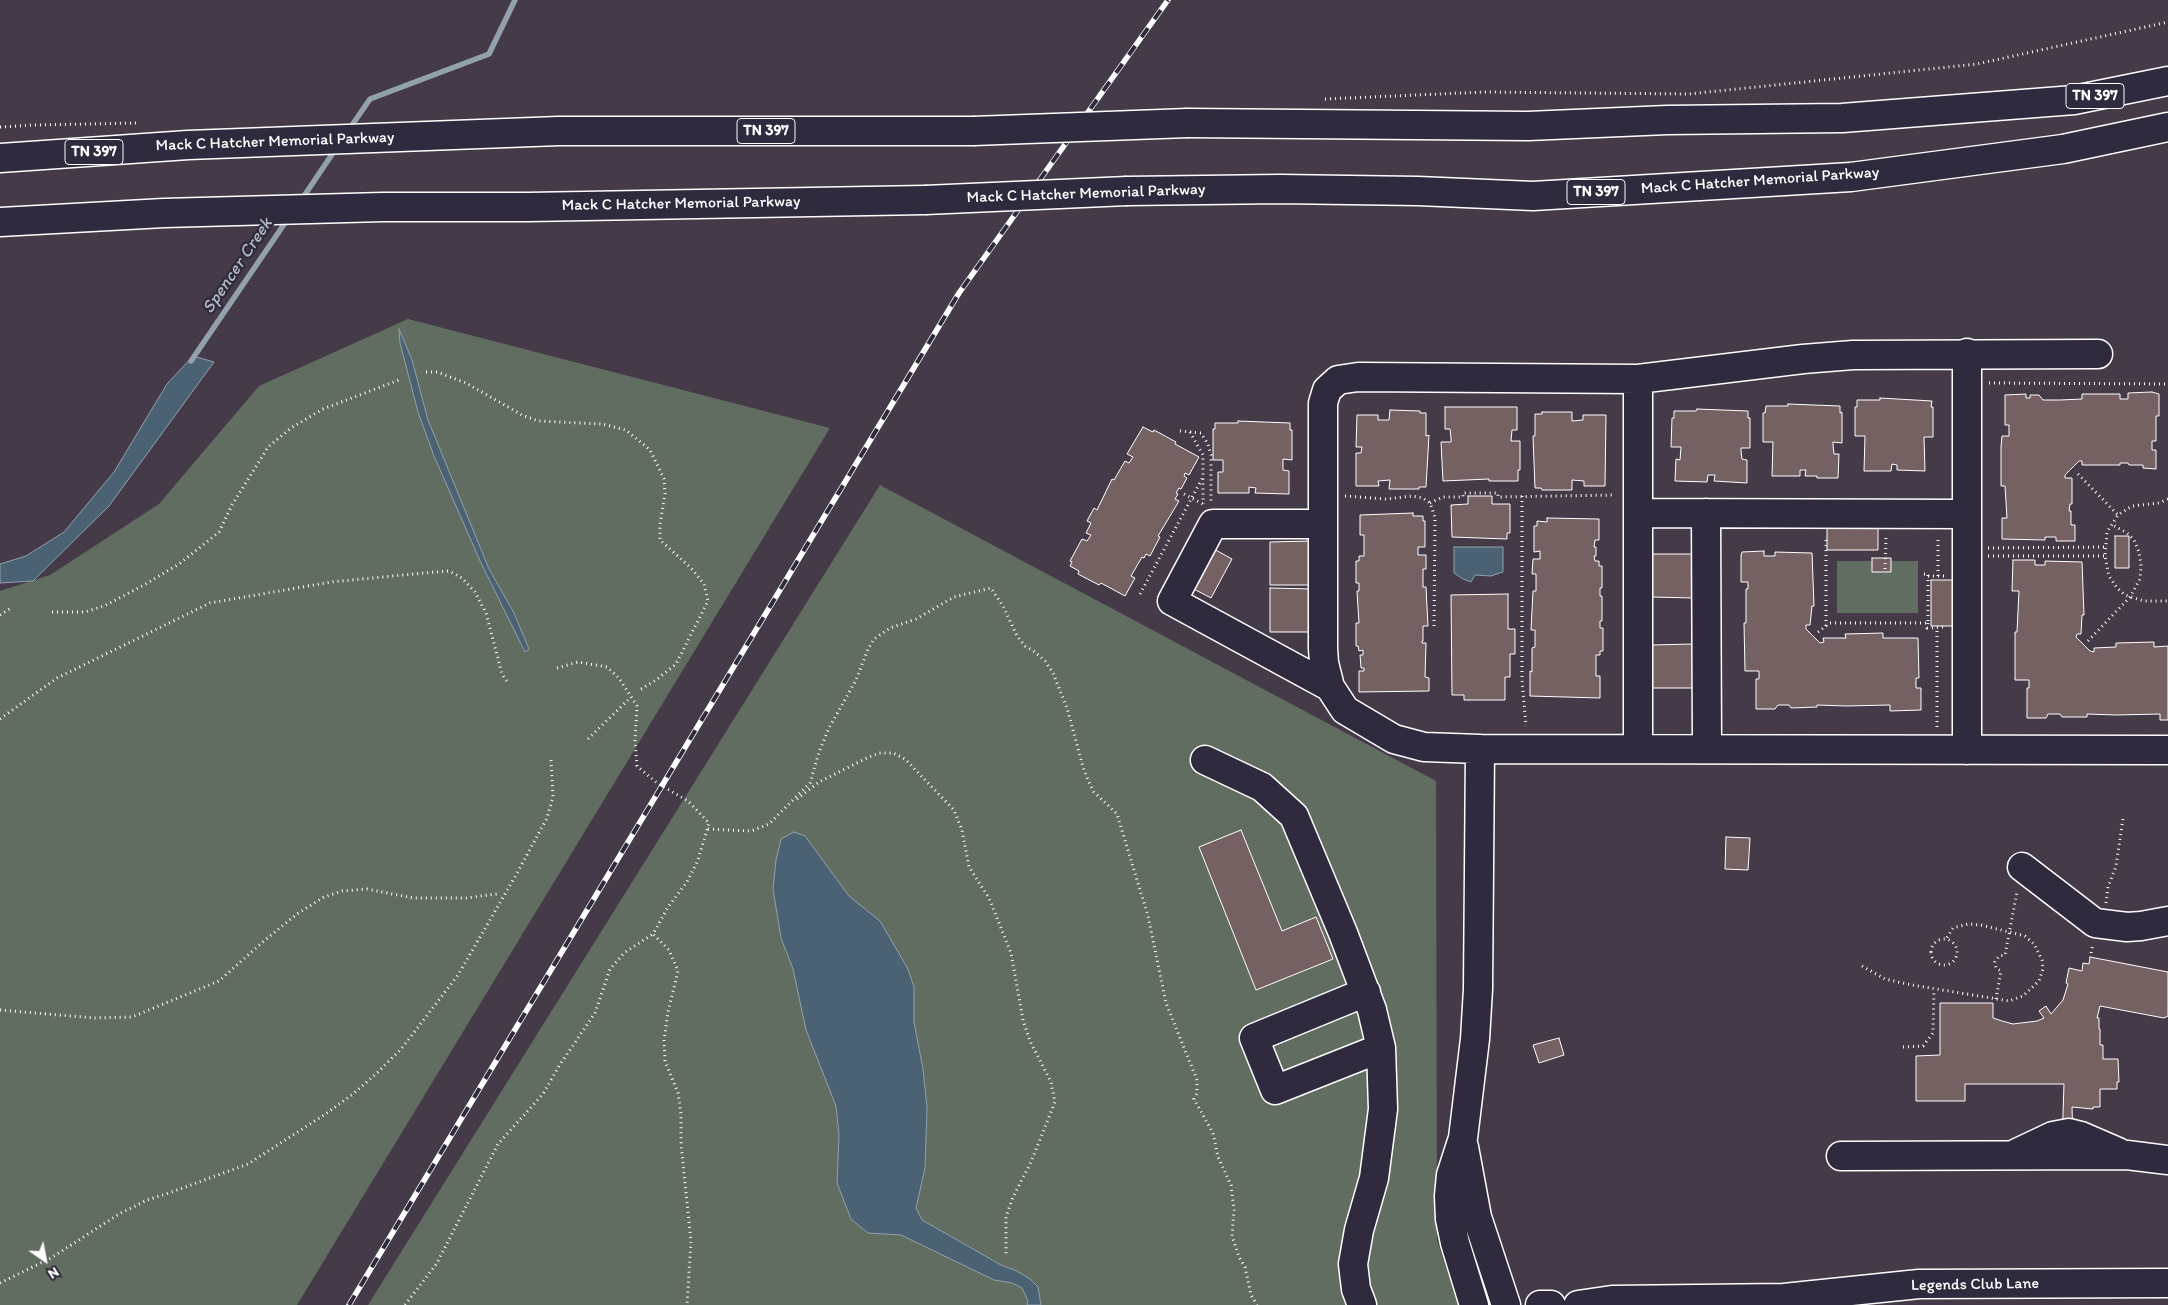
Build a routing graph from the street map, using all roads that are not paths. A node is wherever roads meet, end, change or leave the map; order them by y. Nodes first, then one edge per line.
1 (2168, 81) edge
2 (2168, 127) edge
3 (0, 158) edge
4 (0, 222) edge
5 (1967, 353) junction
6 (2098, 354) dead end
7 (1638, 379) junction
8 (1638, 504) junction
9 (1706, 513) junction
10 (1967, 514) junction
11 (1323, 524) junction
12 (1330, 687) junction
13 (1480, 749) junction
14 (1638, 749) junction
15 (1707, 749) junction
16 (1967, 750) junction
17 (2168, 750) edge
18 (1205, 760) dead end
19 (2022, 867) road end
20 (2168, 920) edge
21 (1366, 992) junction
22 (1381, 1048) junction
23 (1463, 1138) junction
24 (1842, 1156) dead end
25 (2168, 1160) edge
26 (2168, 1283) edge
27 (1784, 1298) junction
28 (1750, 1302) edge
29 (1362, 1305) edge
30 (1474, 1305) edge
31 (1506, 1305) edge
32 (1540, 1305) edge
33 (1551, 1305) edge
34 (1578, 1305) edge
35 (1816, 1305) edge

1 - 3 main road, Mack C Hatcher Memorial Parkway / TN 397, bridge
2 - 4 main road, Mack C Hatcher Memorial Parkway / TN 397, bridge
5 - 6 main road
5 - 7 main road
5 - 10 main road
7 - 8 main road
7 - 11 main road
8 - 9 main road
8 - 14 main road
9 - 10 main road
9 - 15 main road
10 - 16 main road
11 - 12 main road
11 - 12 main road
12 - 13 main road
13 - 14 main road
13 - 23 main road
14 - 15 main road
15 - 16 main road
16 - 17 main road
18 - 21 main road
19 - 20 main road
21 - 22 main road
21 - 22 main road
22 - 29 main road
23 - 30 main road
23 - 31 main road
24 - 25 main road
26 - 27 main road, Legends Club Lane
27 - 28 main road, Legends Club Lane
27 - 35 main road, Legends Club Lane
28 - 34 main road, Legends Club Lane
32 - 33 main road

